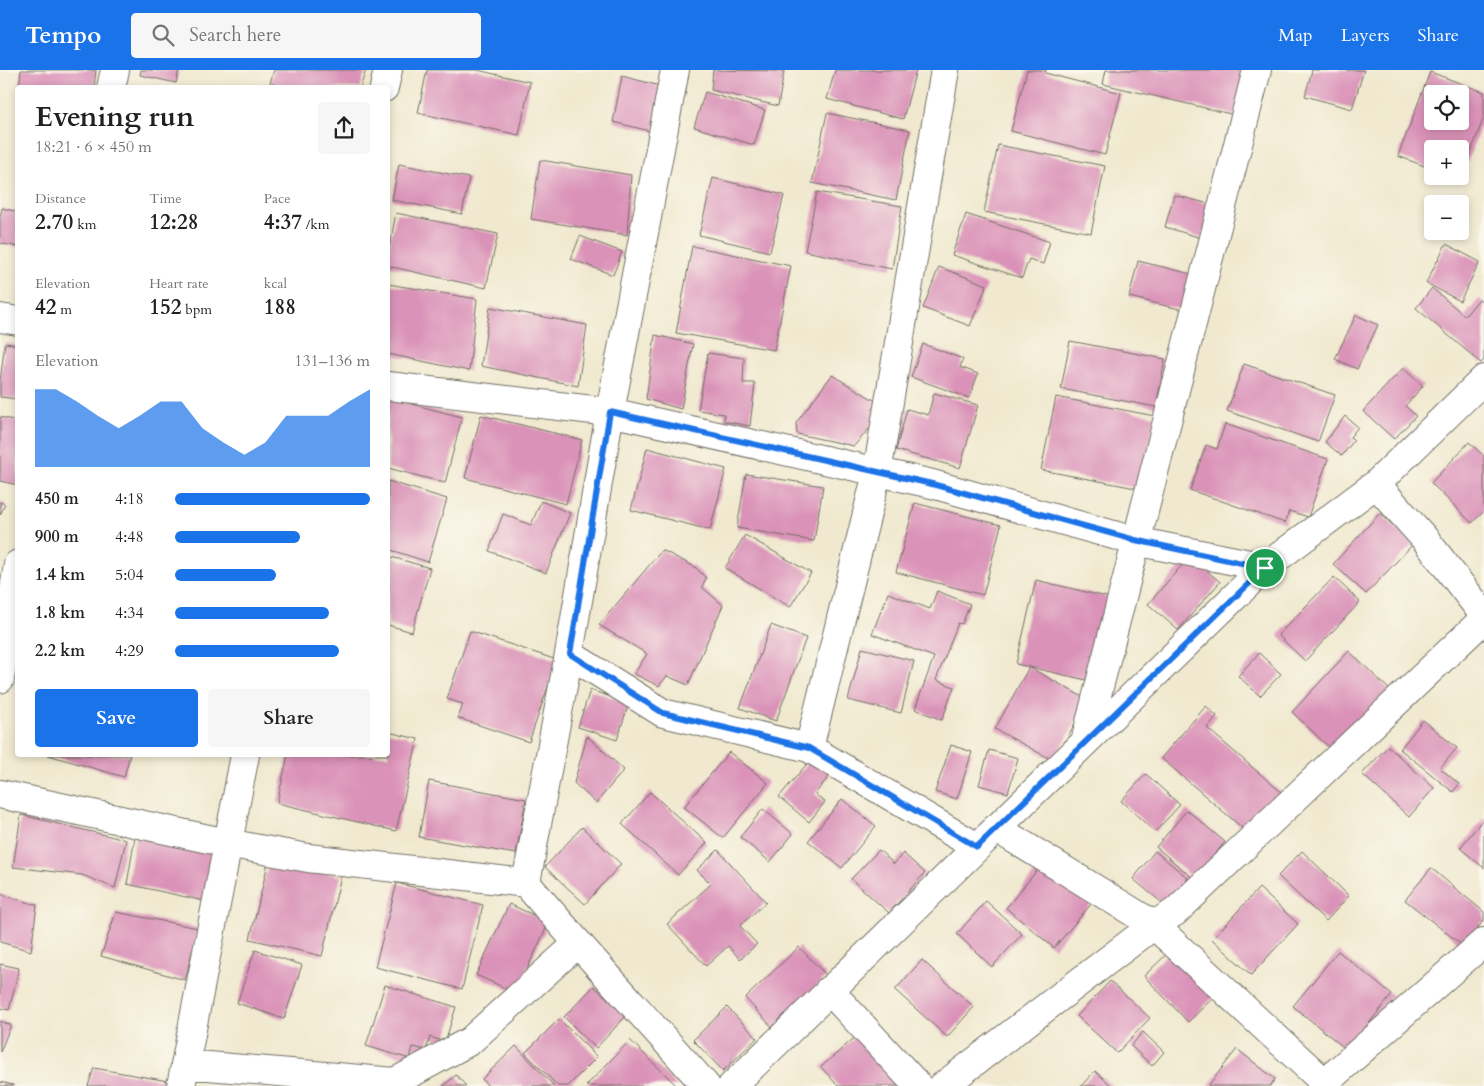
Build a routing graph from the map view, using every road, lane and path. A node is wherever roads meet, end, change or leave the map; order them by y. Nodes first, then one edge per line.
1 (115, 70) edge
2 (388, 70) edge
3 (675, 70) edge
4 (945, 70) edge
5 (1257, 70) edge
6 (112, 85) edge
7 (385, 85) edge
8 (0, 318) edge
9 (15, 320) edge
10 (1484, 379) edge
11 (390, 386) edge
12 (610, 412) junction
13 (877, 473) junction
14 (1376, 484) junction
15 (1135, 540) junction
16 (1265, 568) junction
17 (15, 583) edge
18 (1484, 615) edge
19 (1484, 619) edge
20 (570, 654) junction
21 (0, 678) edge
22 (1085, 742) junction
23 (809, 748) junction
24 (245, 757) edge
25 (0, 794) edge
26 (986, 838) junction
27 (227, 843) junction
28 (526, 883) junction
29 (1154, 925) junction
30 (1484, 942) edge
31 (577, 944) junction
32 (829, 990) junction
33 (183, 1075) edge
34 (1323, 1085) edge
35 (706, 1086) edge
36 (732, 1086) edge
37 (918, 1086) edge
38 (943, 1086) edge

1 - 6 street
2 - 7 street
3 - 12 street
4 - 13 street
5 - 15 street
8 - 9 street
10 - 14 street
11 - 12 street
12 - 13 street
12 - 20 street
13 - 15 street
13 - 23 street
14 - 16 street
14 - 18 street
15 - 16 street
15 - 22 street
16 - 22 street
17 - 21 street
19 - 29 street
20 - 23 street
20 - 28 street
22 - 26 street
23 - 26 street
24 - 27 street
25 - 27 street
26 - 29 street
26 - 32 street
27 - 28 street
27 - 33 street
28 - 31 street
29 - 34 street
29 - 38 street
30 - 34 street
31 - 33 street
31 - 35 street
32 - 36 street
32 - 37 street

